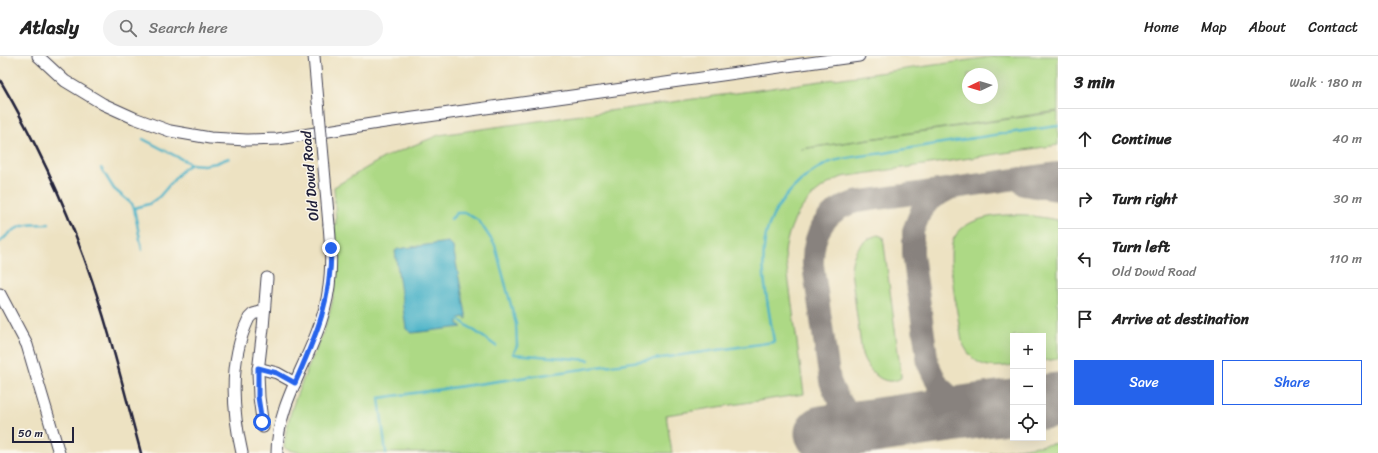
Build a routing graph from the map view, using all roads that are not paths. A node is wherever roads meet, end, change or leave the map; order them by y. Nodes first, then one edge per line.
1 (38, 56) edge
2 (314, 56) edge
3 (859, 56) edge
4 (266, 278) dead end
5 (0, 294) edge
6 (264, 311) junction
7 (258, 368) junction
8 (295, 383) junction
9 (263, 427) dead end
10 (59, 453) edge
11 (242, 453) edge
12 (277, 453) edge

1 - 3 street
2 - 8 street, Old Dowd Road, bridge
4 - 6 street
5 - 10 street
6 - 7 street
6 - 11 street
7 - 8 street
7 - 9 street
8 - 12 street, Old Dowd Road

